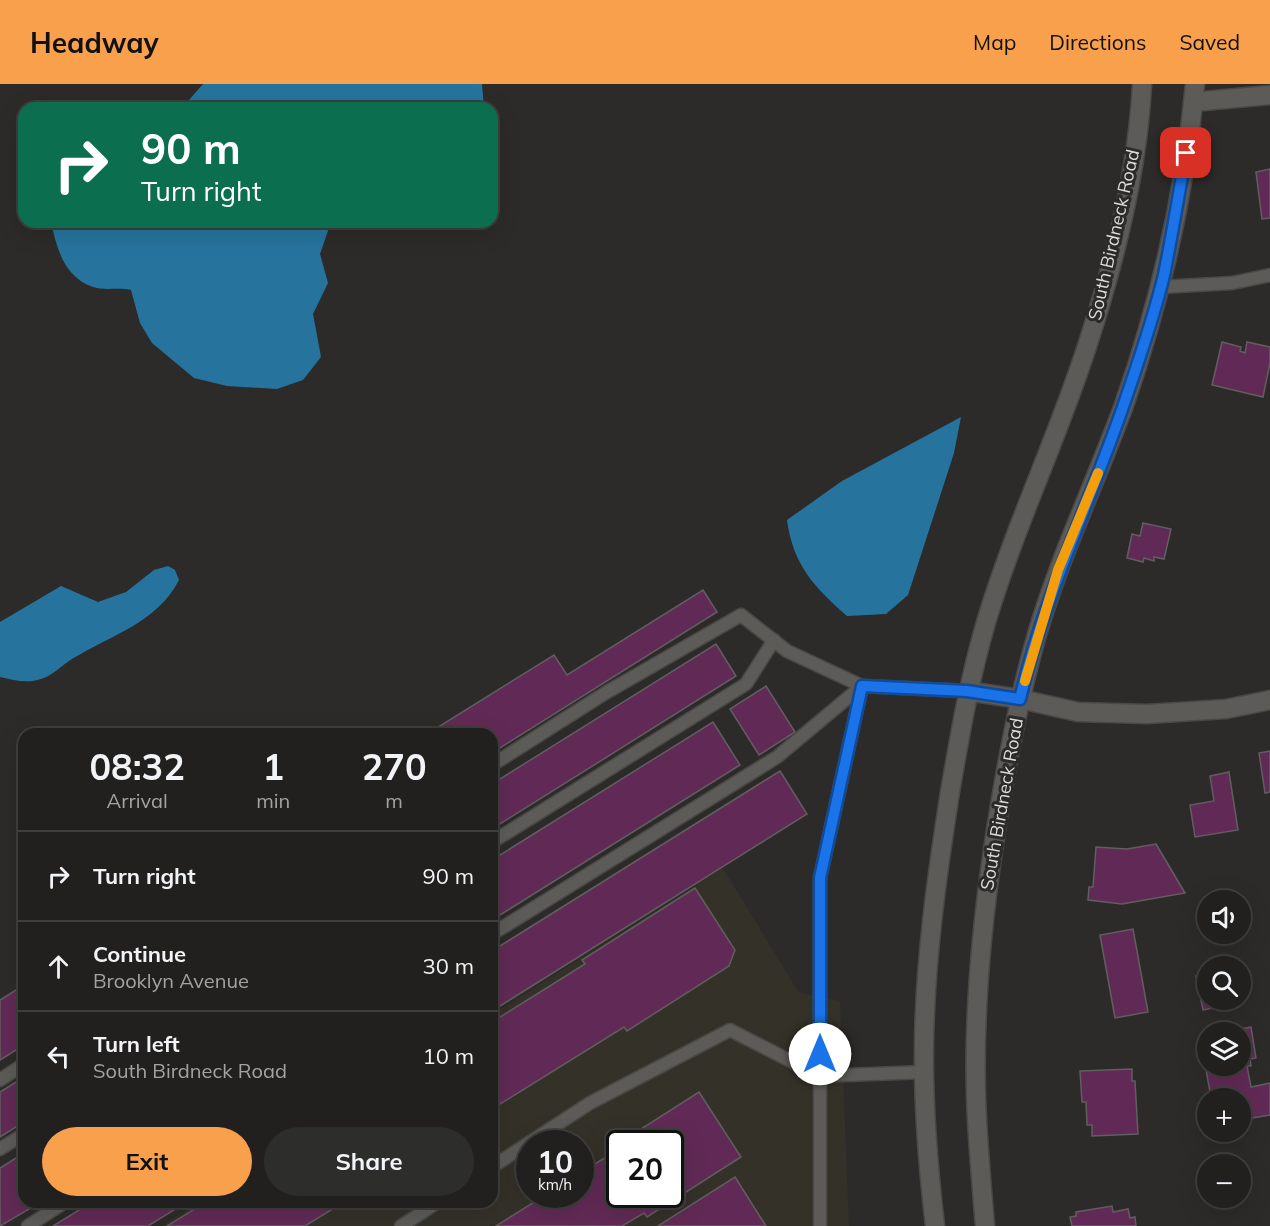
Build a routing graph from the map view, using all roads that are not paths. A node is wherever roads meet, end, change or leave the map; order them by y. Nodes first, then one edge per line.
1 (1142, 84) edge
2 (1194, 93) edge
3 (1270, 95) edge
4 (1270, 275) edge
5 (1160, 287) junction
6 (774, 640) junction
7 (862, 686) junction
8 (967, 691) junction
9 (1020, 699) junction
10 (1270, 700) edge
11 (498, 761) edge
12 (498, 838) edge
13 (498, 930) edge
14 (18, 1068) edge
15 (925, 1072) junction
16 (820, 1076) junction
17 (0, 1080) edge
18 (18, 1138) edge
19 (0, 1149) edge
20 (498, 1163) edge
21 (56, 1208) edge
22 (429, 1208) edge
23 (28, 1226) edge
24 (401, 1226) edge
25 (820, 1226) edge
26 (935, 1226) edge
27 (986, 1226) edge

1 - 8 main road, South Birdneck Road
2 - 3 main road
2 - 5 main road, South Birdneck Road
4 - 5 lane
5 - 9 main road, South Birdneck Road
6 - 7 lane
6 - 11 lane
6 - 12 lane
7 - 8 lane
7 - 13 lane
7 - 16 lane
8 - 9 main road
8 - 15 main road, South Birdneck Road
9 - 10 main road
9 - 27 main road, South Birdneck Road
14 - 17 lane
15 - 16 lane
15 - 26 main road, South Birdneck Road
16 - 20 lane
16 - 25 lane
18 - 19 lane
21 - 23 lane
22 - 24 lane

